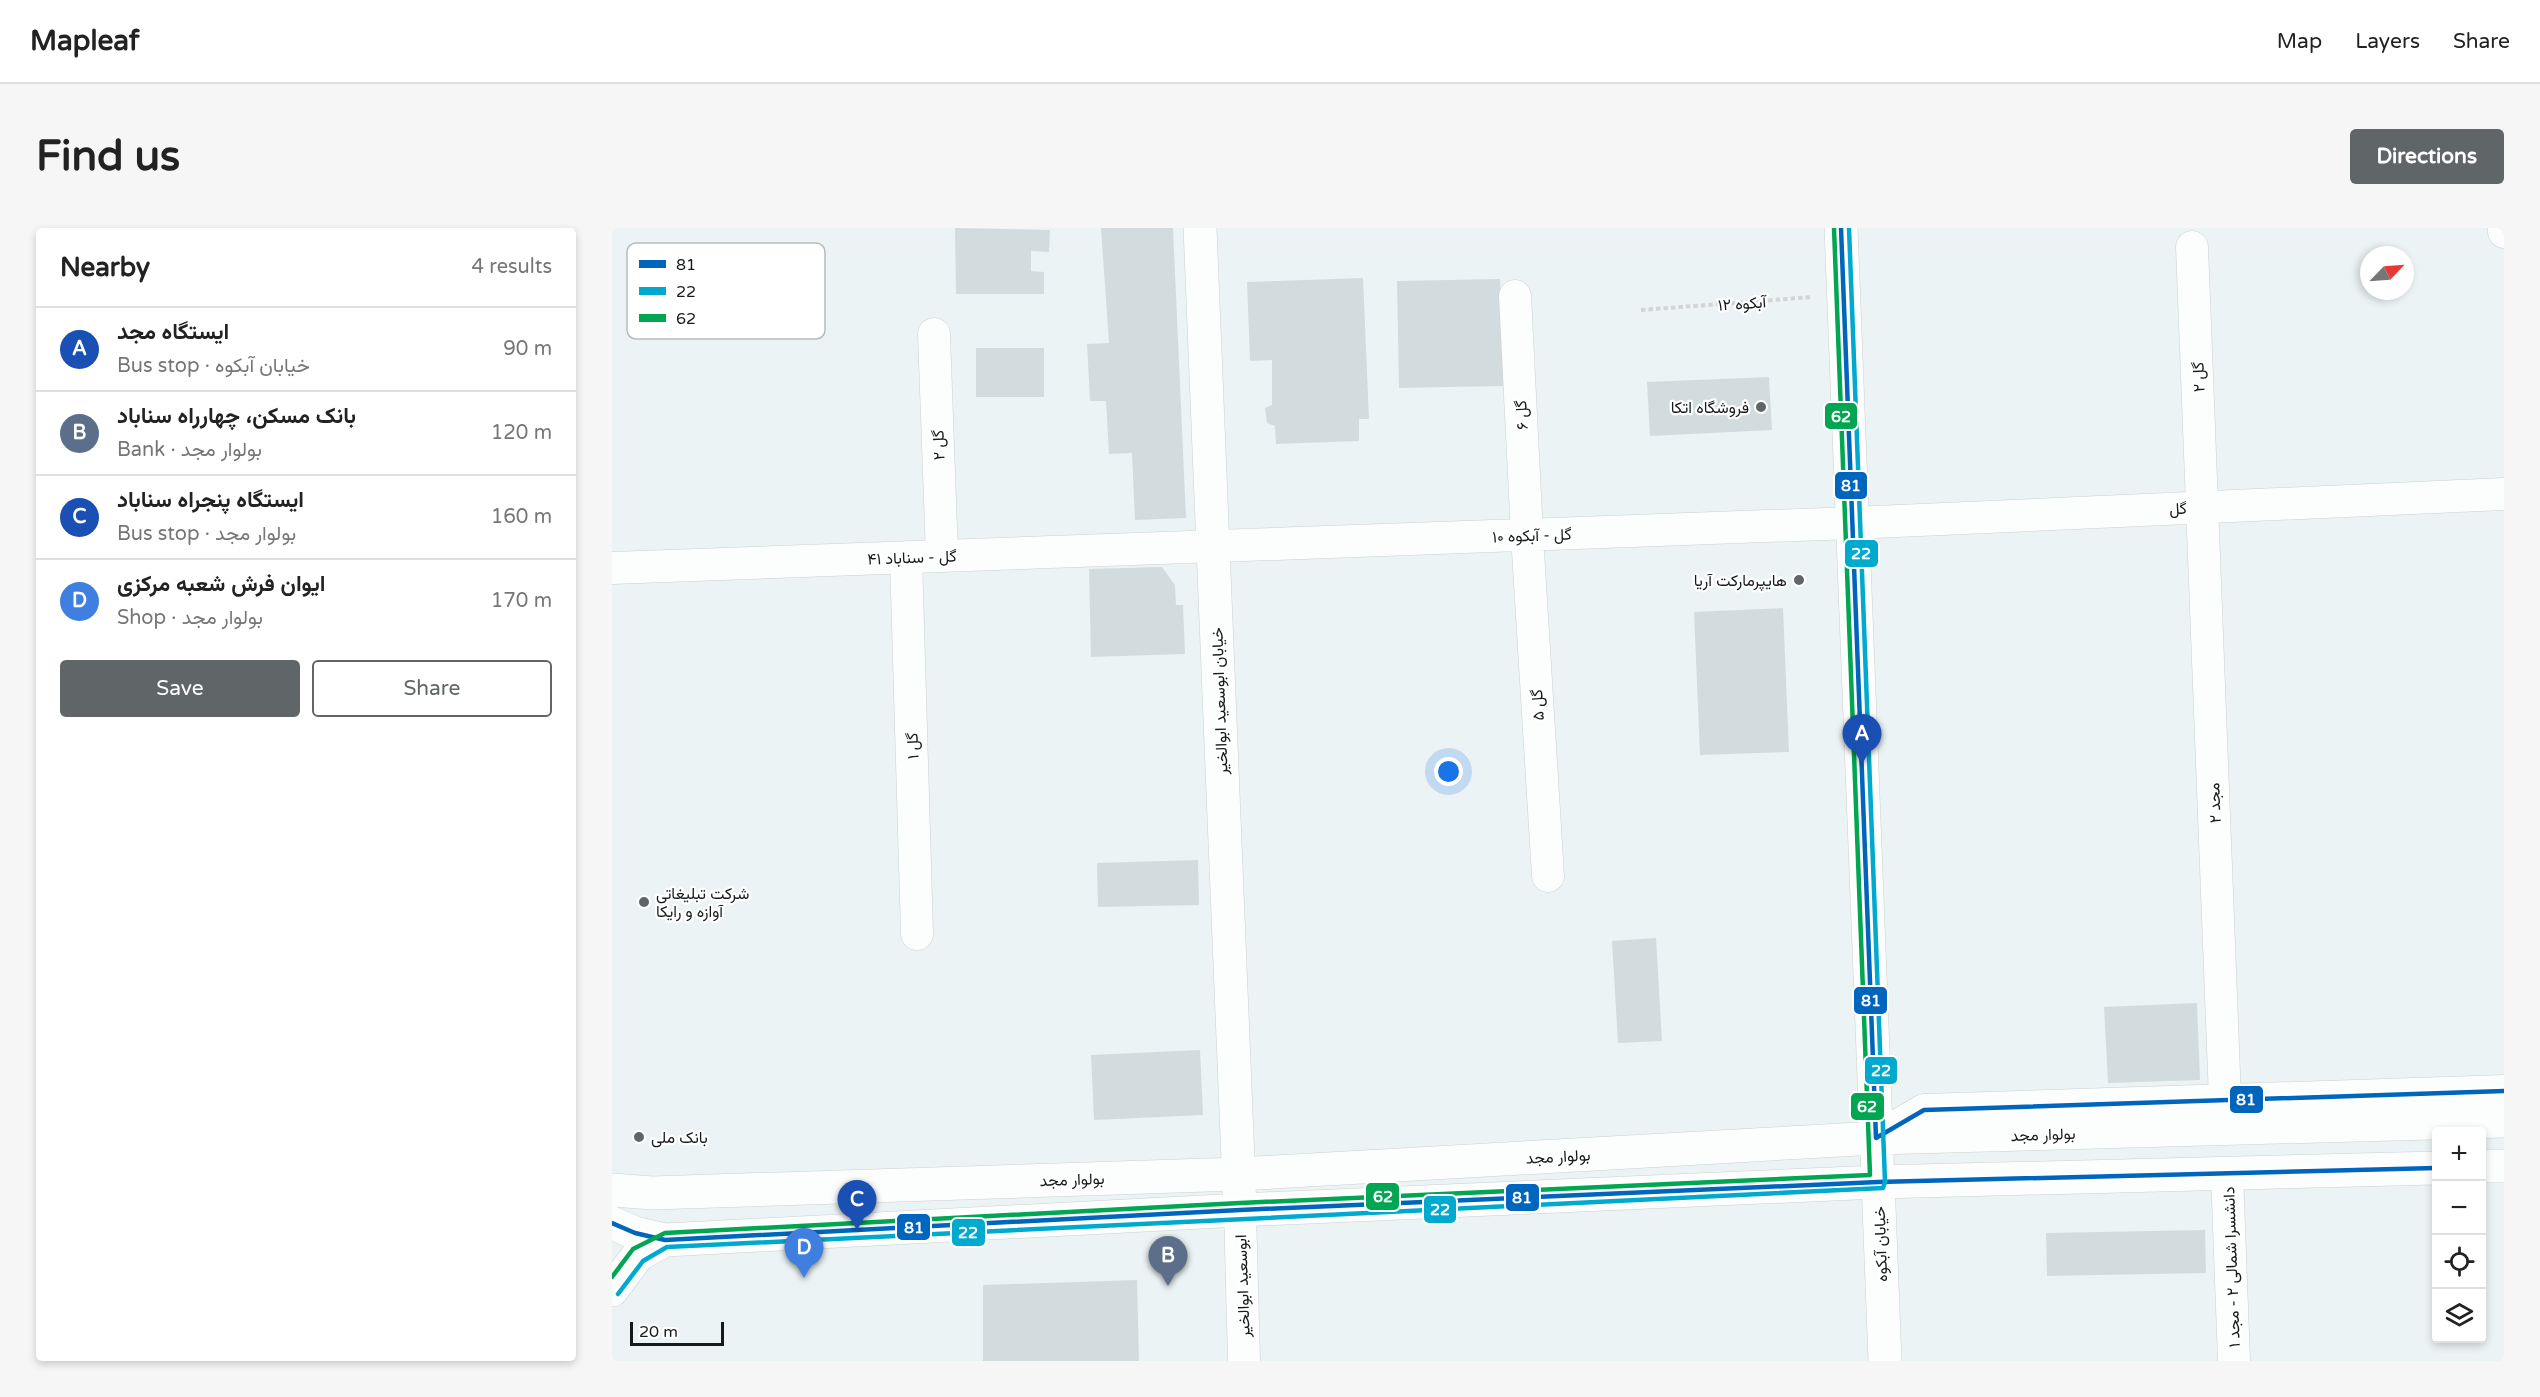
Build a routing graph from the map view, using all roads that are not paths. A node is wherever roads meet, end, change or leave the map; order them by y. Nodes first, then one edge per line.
1 (1200, 228) edge
2 (1841, 228) edge
3 (2192, 247) dead end
4 (1515, 296) dead end
5 (934, 334) dead end
6 (2504, 494) edge
7 (2203, 507) junction
8 (1852, 523) junction
9 (1527, 535) junction
10 (1213, 546) junction
11 (942, 556) junction
12 (906, 557) junction
13 (612, 568) edge
14 (1548, 876) dead end
15 (917, 934) dead end
16 (2504, 1091) edge
17 (2225, 1099) junction
18 (2504, 1121) edge
19 (1946, 1136) junction
20 (1876, 1138) junction
21 (2486, 1166) edge
22 (2504, 1166) edge
23 (2432, 1168) edge
24 (2227, 1173) junction
25 (1239, 1174) junction
26 (1946, 1180) junction
27 (1878, 1182) junction
28 (612, 1190) edge
29 (1240, 1210) junction
30 (612, 1223) edge
31 (665, 1240) junction
32 (612, 1290) edge
33 (1244, 1361) edge
34 (1885, 1361) edge
35 (2234, 1361) edge

1 - 10 main road, خیابان ابوسعید ابوالخیر
2 - 8 main road, خیابان آبکوه
3 - 7 street, گل ۲
4 - 9 street, گل ۶
5 - 11 street, گل ۲
6 - 7 street, گل
7 - 8 street, گل
7 - 17 street, مجد ۲
8 - 9 street, گل - آبکوه ۱۰
8 - 20 main road, خیابان آبکوه
9 - 10 street, گل - آبکوه ۱۰
9 - 14 street, گل ۵
10 - 11 street, گل - سناباد ۴۱
10 - 25 main road, خیابان ابوسعید ابوالخیر
11 - 12 street, گل - سناباد ۴۱
12 - 13 street, گل - سناباد ۴۱
12 - 15 street, گل ۱
16 - 17 street
17 - 20 street
18 - 19 main road, بولوار مجد
19 - 20 main road, بولوار مجد
19 - 26 main road
20 - 25 main road, بولوار مجد
20 - 27 main road, خیابان آبکوه
21 - 22 main road
23 - 24 main road
24 - 26 main road
24 - 35 street, دانشسرا شمالی ۲ - مجد ۱
25 - 28 main road, بولوار مجد
25 - 29 main road, خیابان ابوسعید ابوالخیر
26 - 27 main road
27 - 29 main road
27 - 34 main road, خیابان آبکوه
29 - 31 main road
29 - 33 street, ابوسعید ابوالخیر
30 - 31 main road
31 - 32 main road

